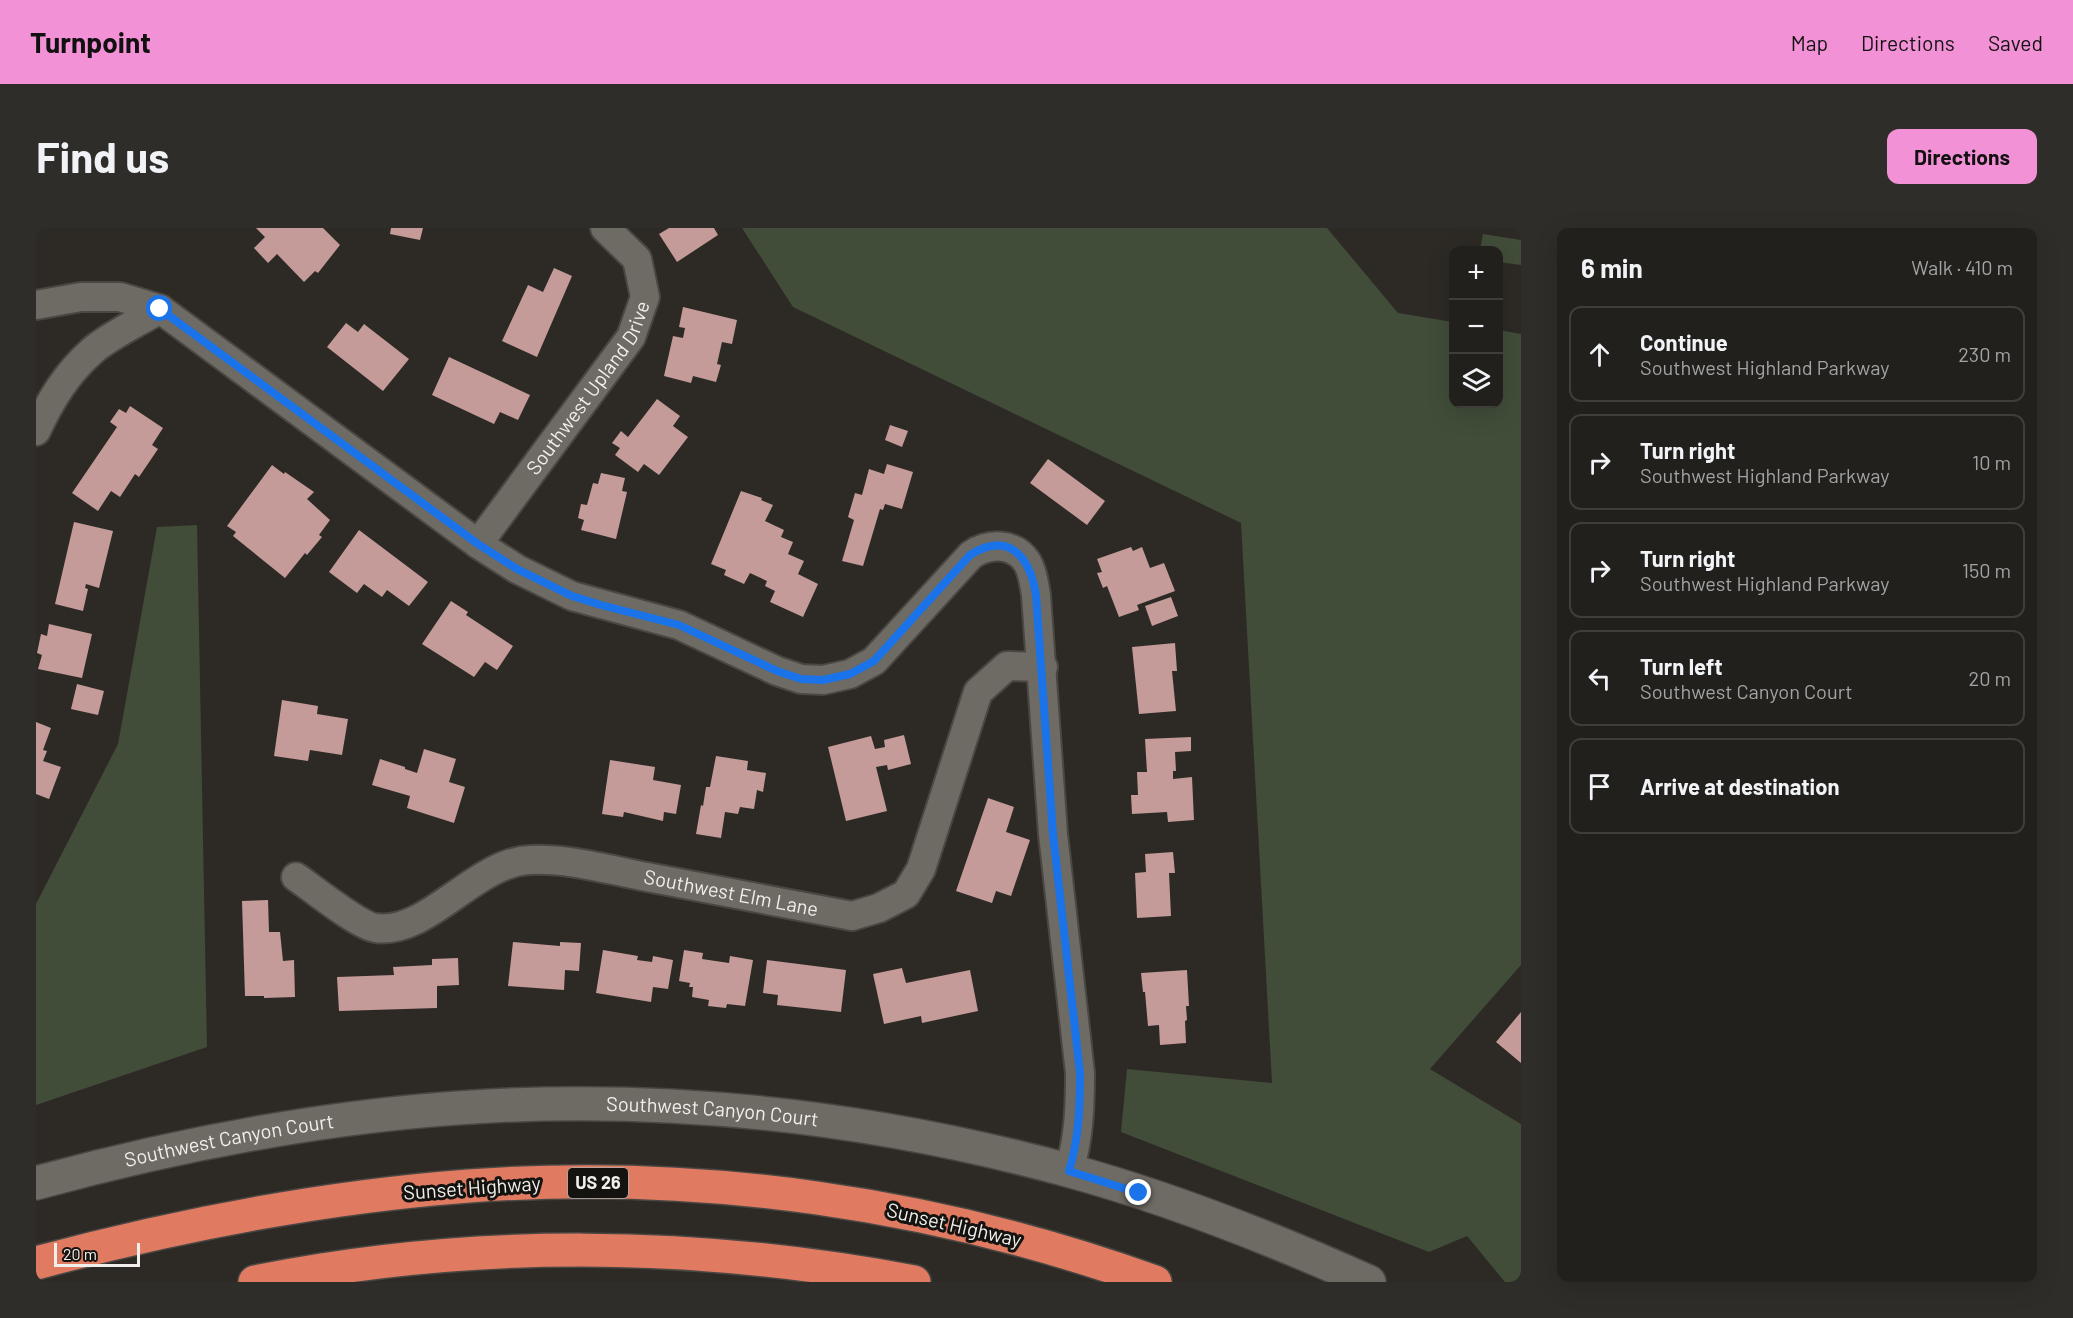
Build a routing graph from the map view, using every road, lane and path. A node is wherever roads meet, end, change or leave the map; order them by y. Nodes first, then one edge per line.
1 (605, 228) edge
2 (36, 305) edge
3 (160, 309) junction
4 (36, 432) edge
5 (478, 544) junction
6 (1043, 667) junction
7 (296, 877) dead end
8 (1069, 1171) junction
9 (36, 1183) edge
10 (36, 1263) edge
11 (255, 1282) edge
12 (914, 1282) edge
13 (1155, 1282) edge
14 (1369, 1282) edge

1 - 5 street, Southwest Upland Drive
2 - 3 street
3 - 4 street
3 - 5 street
5 - 6 street
6 - 7 street, Southwest Elm Lane
6 - 8 street
8 - 9 street, Southwest Canyon Court
8 - 14 street, Southwest Canyon Court
10 - 13 highway, Sunset Highway / US 26
11 - 12 highway

